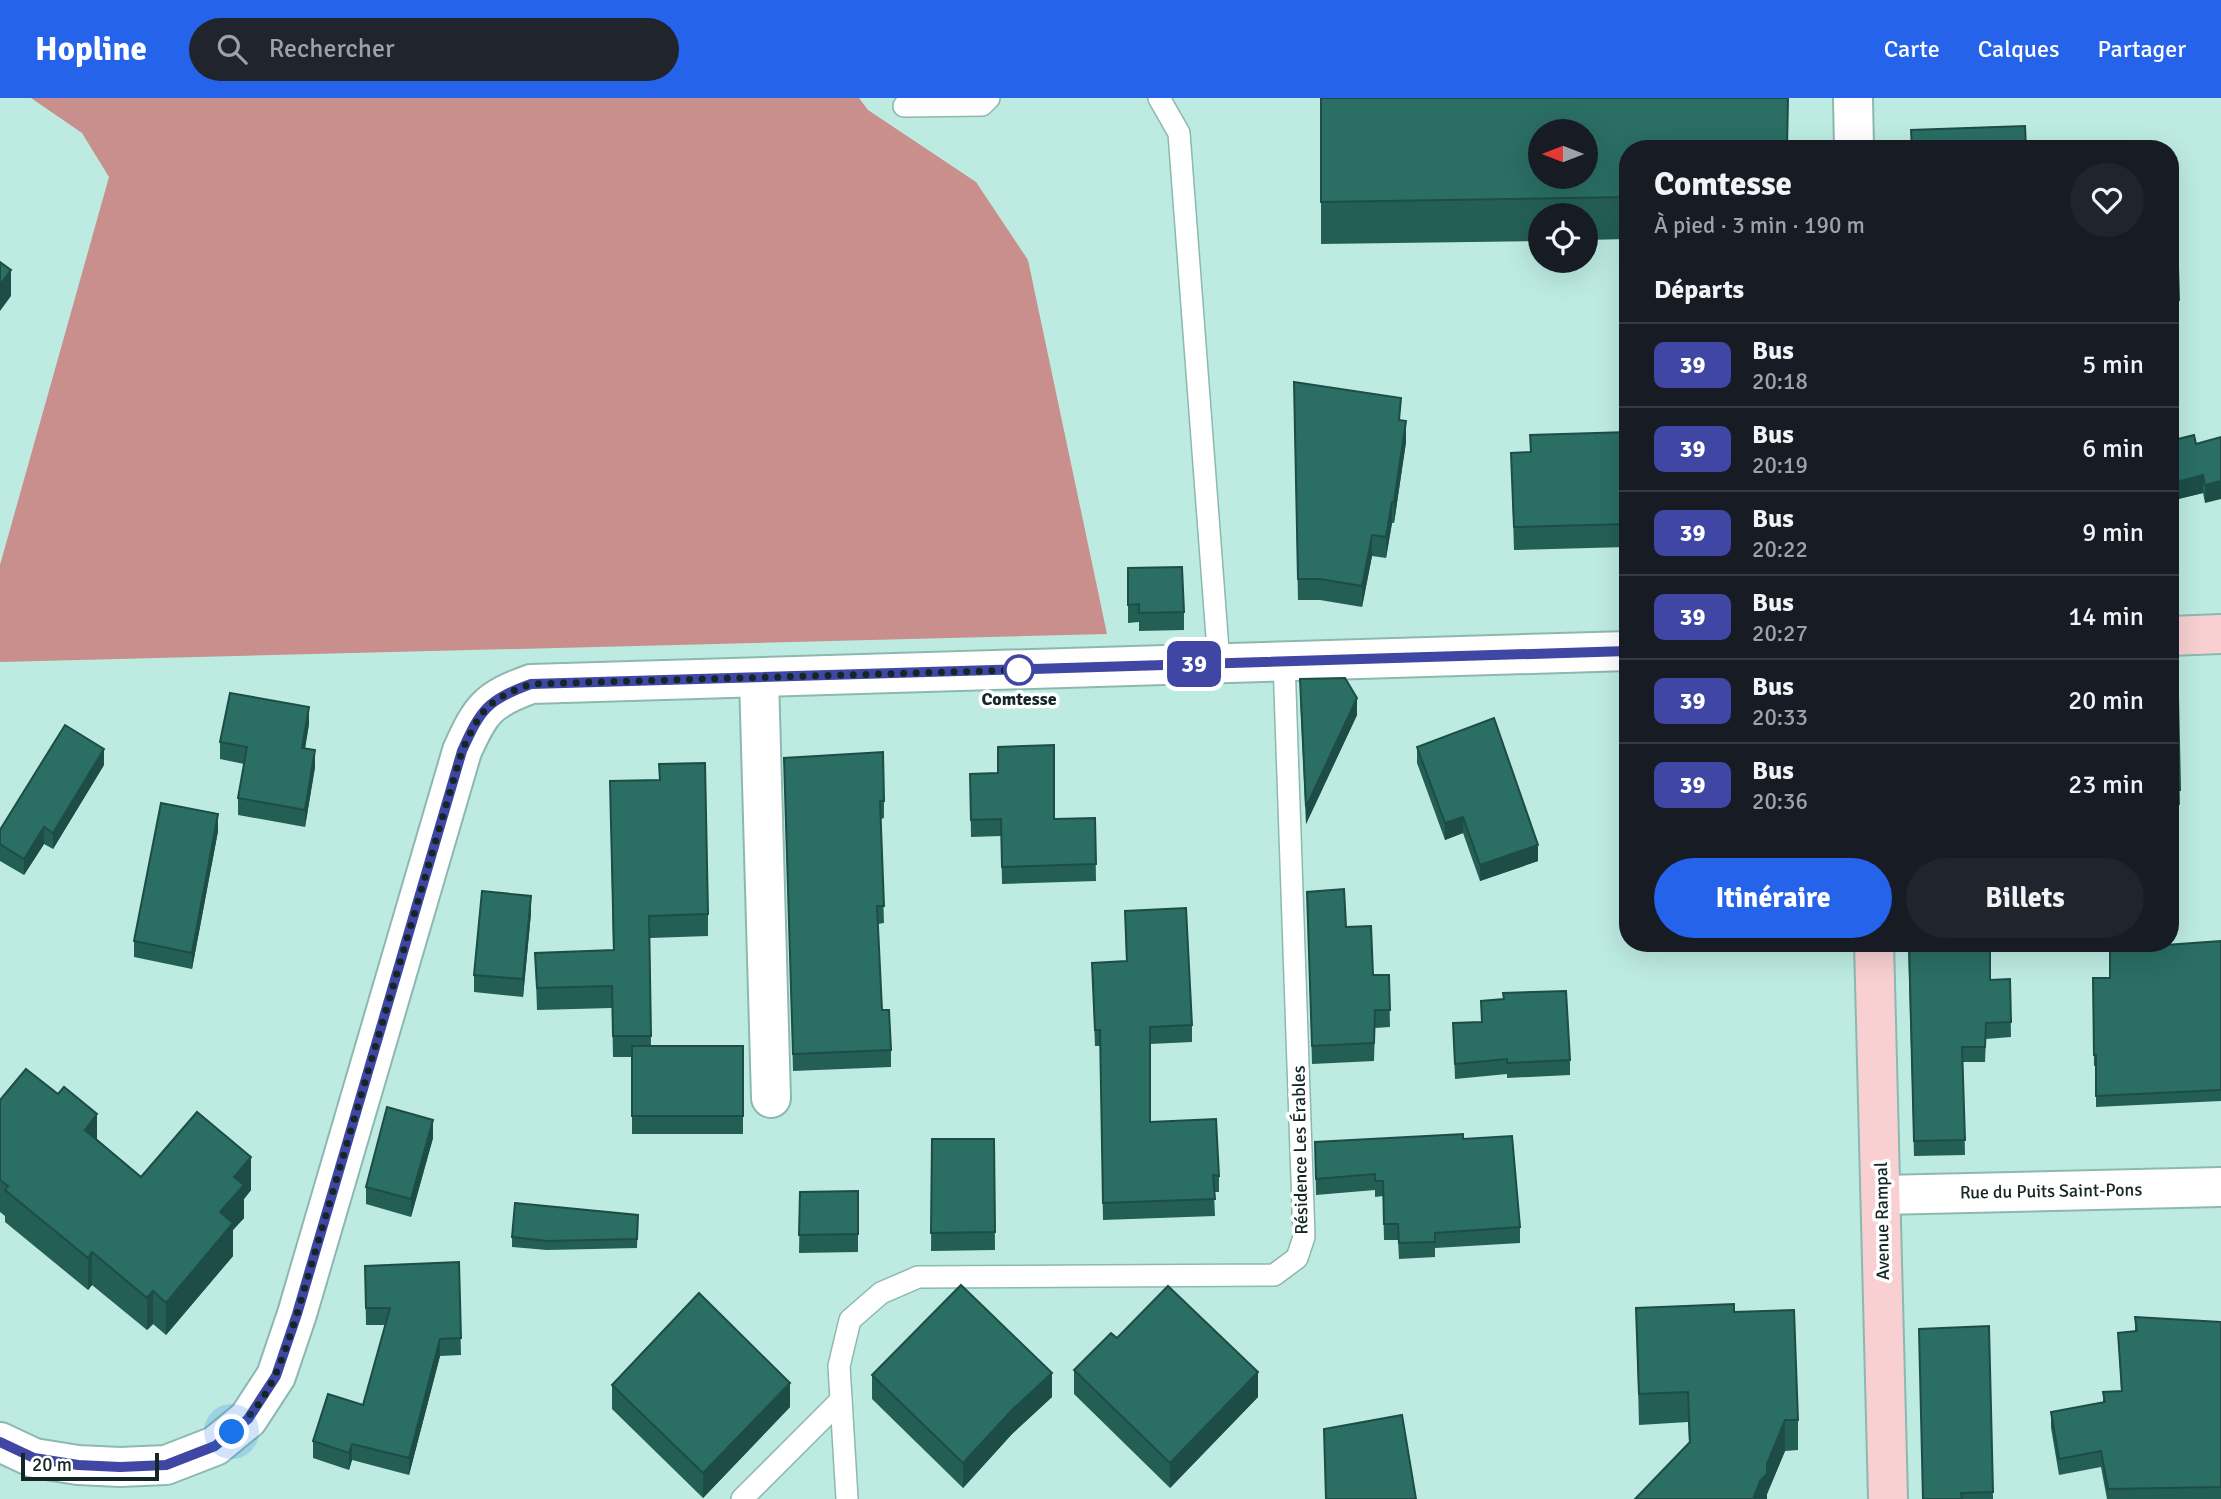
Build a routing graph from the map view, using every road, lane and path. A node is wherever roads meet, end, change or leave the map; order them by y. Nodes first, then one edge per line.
1 (989, 98) edge
2 (1159, 98) edge
3 (1853, 98) edge
4 (904, 106) dead end
5 (1854, 140) edge
6 (2221, 634) edge
7 (2179, 636) edge
8 (1619, 651) edge
9 (1284, 662) junction
10 (1219, 663) junction
11 (759, 678) junction
12 (1874, 952) edge
13 (771, 1098) dead end
14 (2221, 1186) edge
15 (1882, 1195) junction
16 (841, 1401) junction
17 (0, 1442) edge
18 (742, 1499) edge
19 (847, 1499) edge
20 (1888, 1499) edge

1 - 4 lane
2 - 10 lane
3 - 5 street
6 - 7 street
8 - 9 street
9 - 10 street
9 - 16 lane, Résidence Les Érables
10 - 11 street
11 - 13 street
11 - 17 street
12 - 15 street, Avenue Rampal
14 - 15 street, Rue du Puits Saint-Pons
15 - 20 street, Avenue Rampal
16 - 18 lane
16 - 19 lane, Résidence Les Érables

